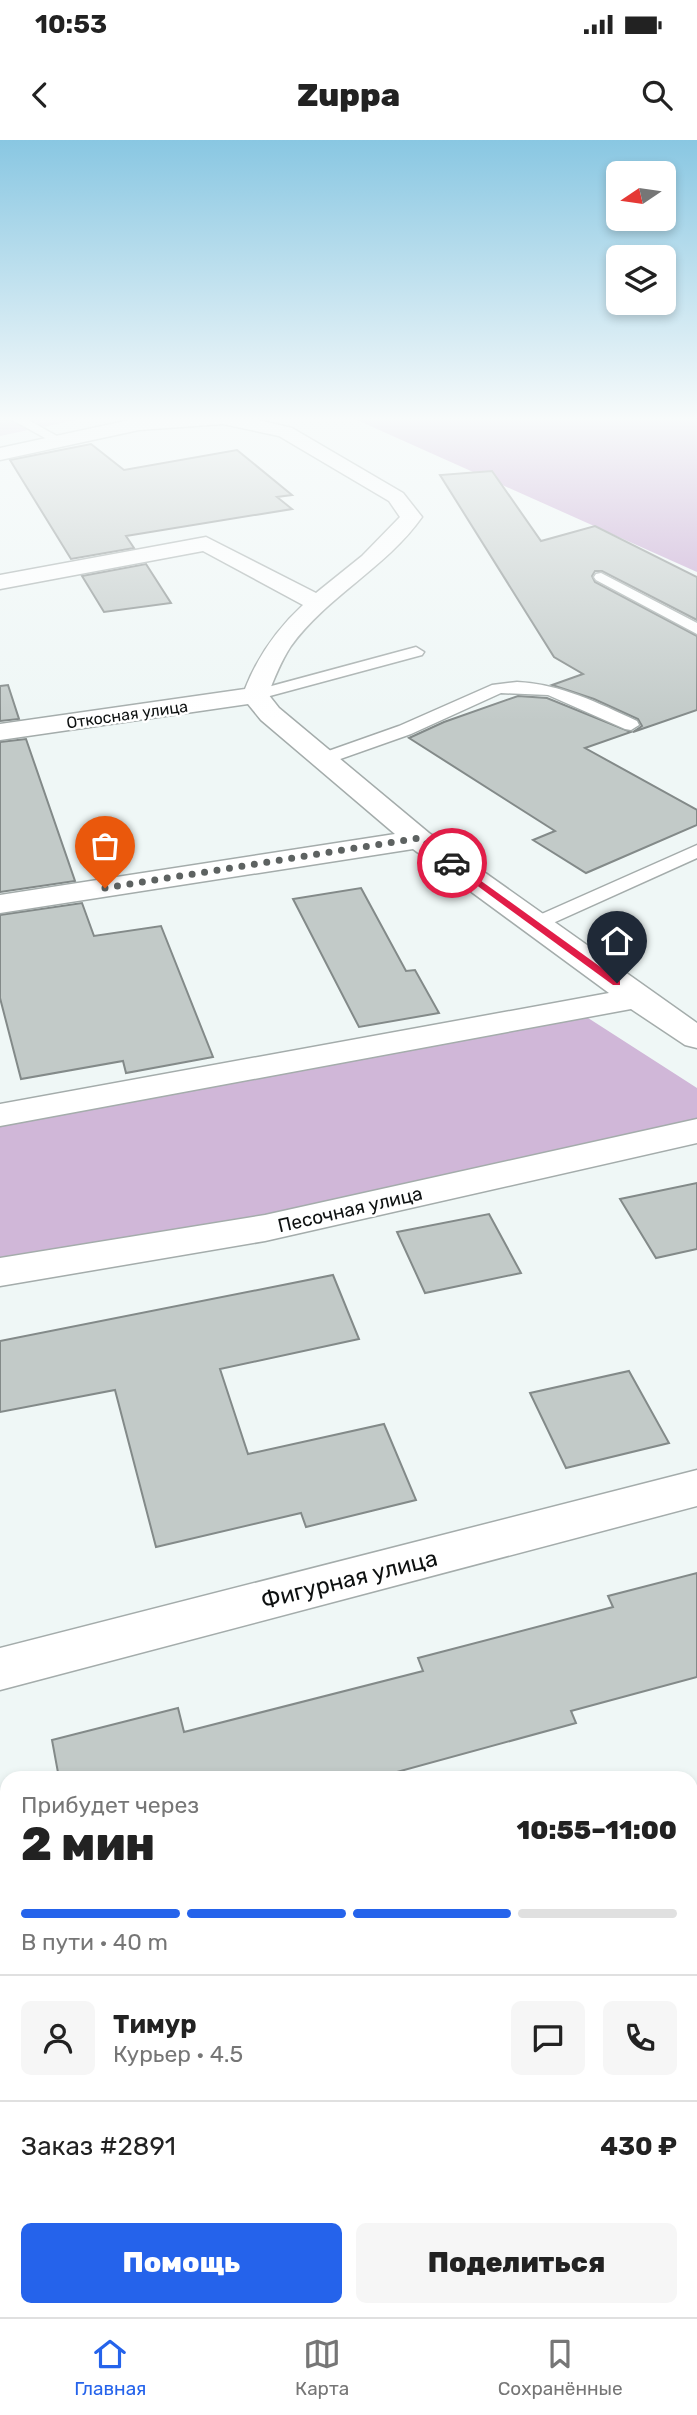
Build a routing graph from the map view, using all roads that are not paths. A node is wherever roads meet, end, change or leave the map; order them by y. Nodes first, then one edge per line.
1 (411, 518) edge
2 (601, 577) dead end
3 (0, 582) edge
4 (317, 603) junction
5 (697, 629) edge
6 (416, 652) dead end
7 (255, 695) junction
8 (631, 725) dead end
9 (0, 732) edge
10 (323, 759) junction
11 (419, 838) junction
12 (697, 851) edge
13 (0, 904) edge
14 (535, 924) junction
15 (637, 998) junction
16 (697, 1038) edge
17 (0, 1115) edge
18 (697, 1131) edge
19 (0, 1272) edge
20 (697, 1489) edge
21 (0, 1669) edge

1 - 4 street
2 - 5 lane
3 - 4 street
4 - 7 street
6 - 7 lane
7 - 9 street, Откосная улица
7 - 10 street
8 - 10 lane
10 - 11 street
11 - 13 street
11 - 14 street
12 - 14 lane
14 - 15 street
15 - 16 street
15 - 17 street
18 - 19 street, Песочная улица
20 - 21 street, Фигурная улица

